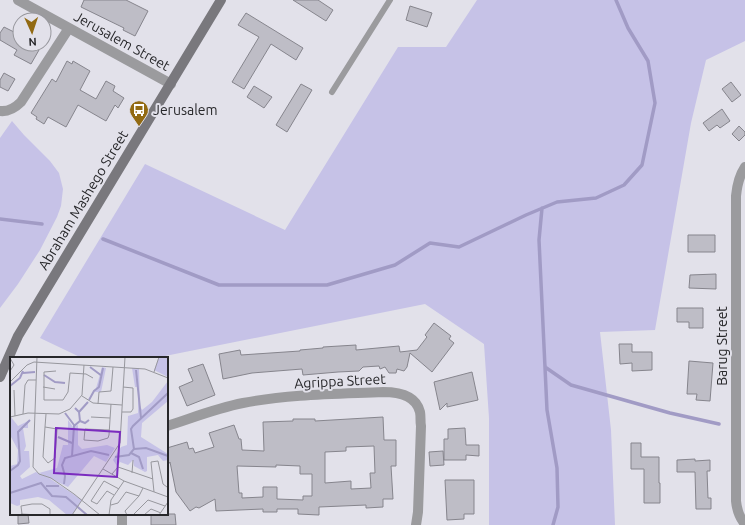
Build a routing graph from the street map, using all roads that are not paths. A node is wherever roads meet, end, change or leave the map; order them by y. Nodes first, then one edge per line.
1 (18, 0) edge
2 (221, 0) edge
3 (390, 0) edge
4 (69, 28) junction
5 (171, 84) junction
6 (332, 92) dead end
7 (0, 111) edge
8 (745, 166) edge
9 (0, 377) edge
10 (168, 426) edge
11 (745, 524) edge
12 (416, 525) edge

1 - 4 street, Jerusalem Street
2 - 5 main road, Abraham Mashego Street
3 - 6 lane
4 - 5 street, Jerusalem Street
4 - 7 street
5 - 9 main road, Abraham Mashego Street
8 - 11 street, Barug Street
10 - 12 street, Agrippa Street

